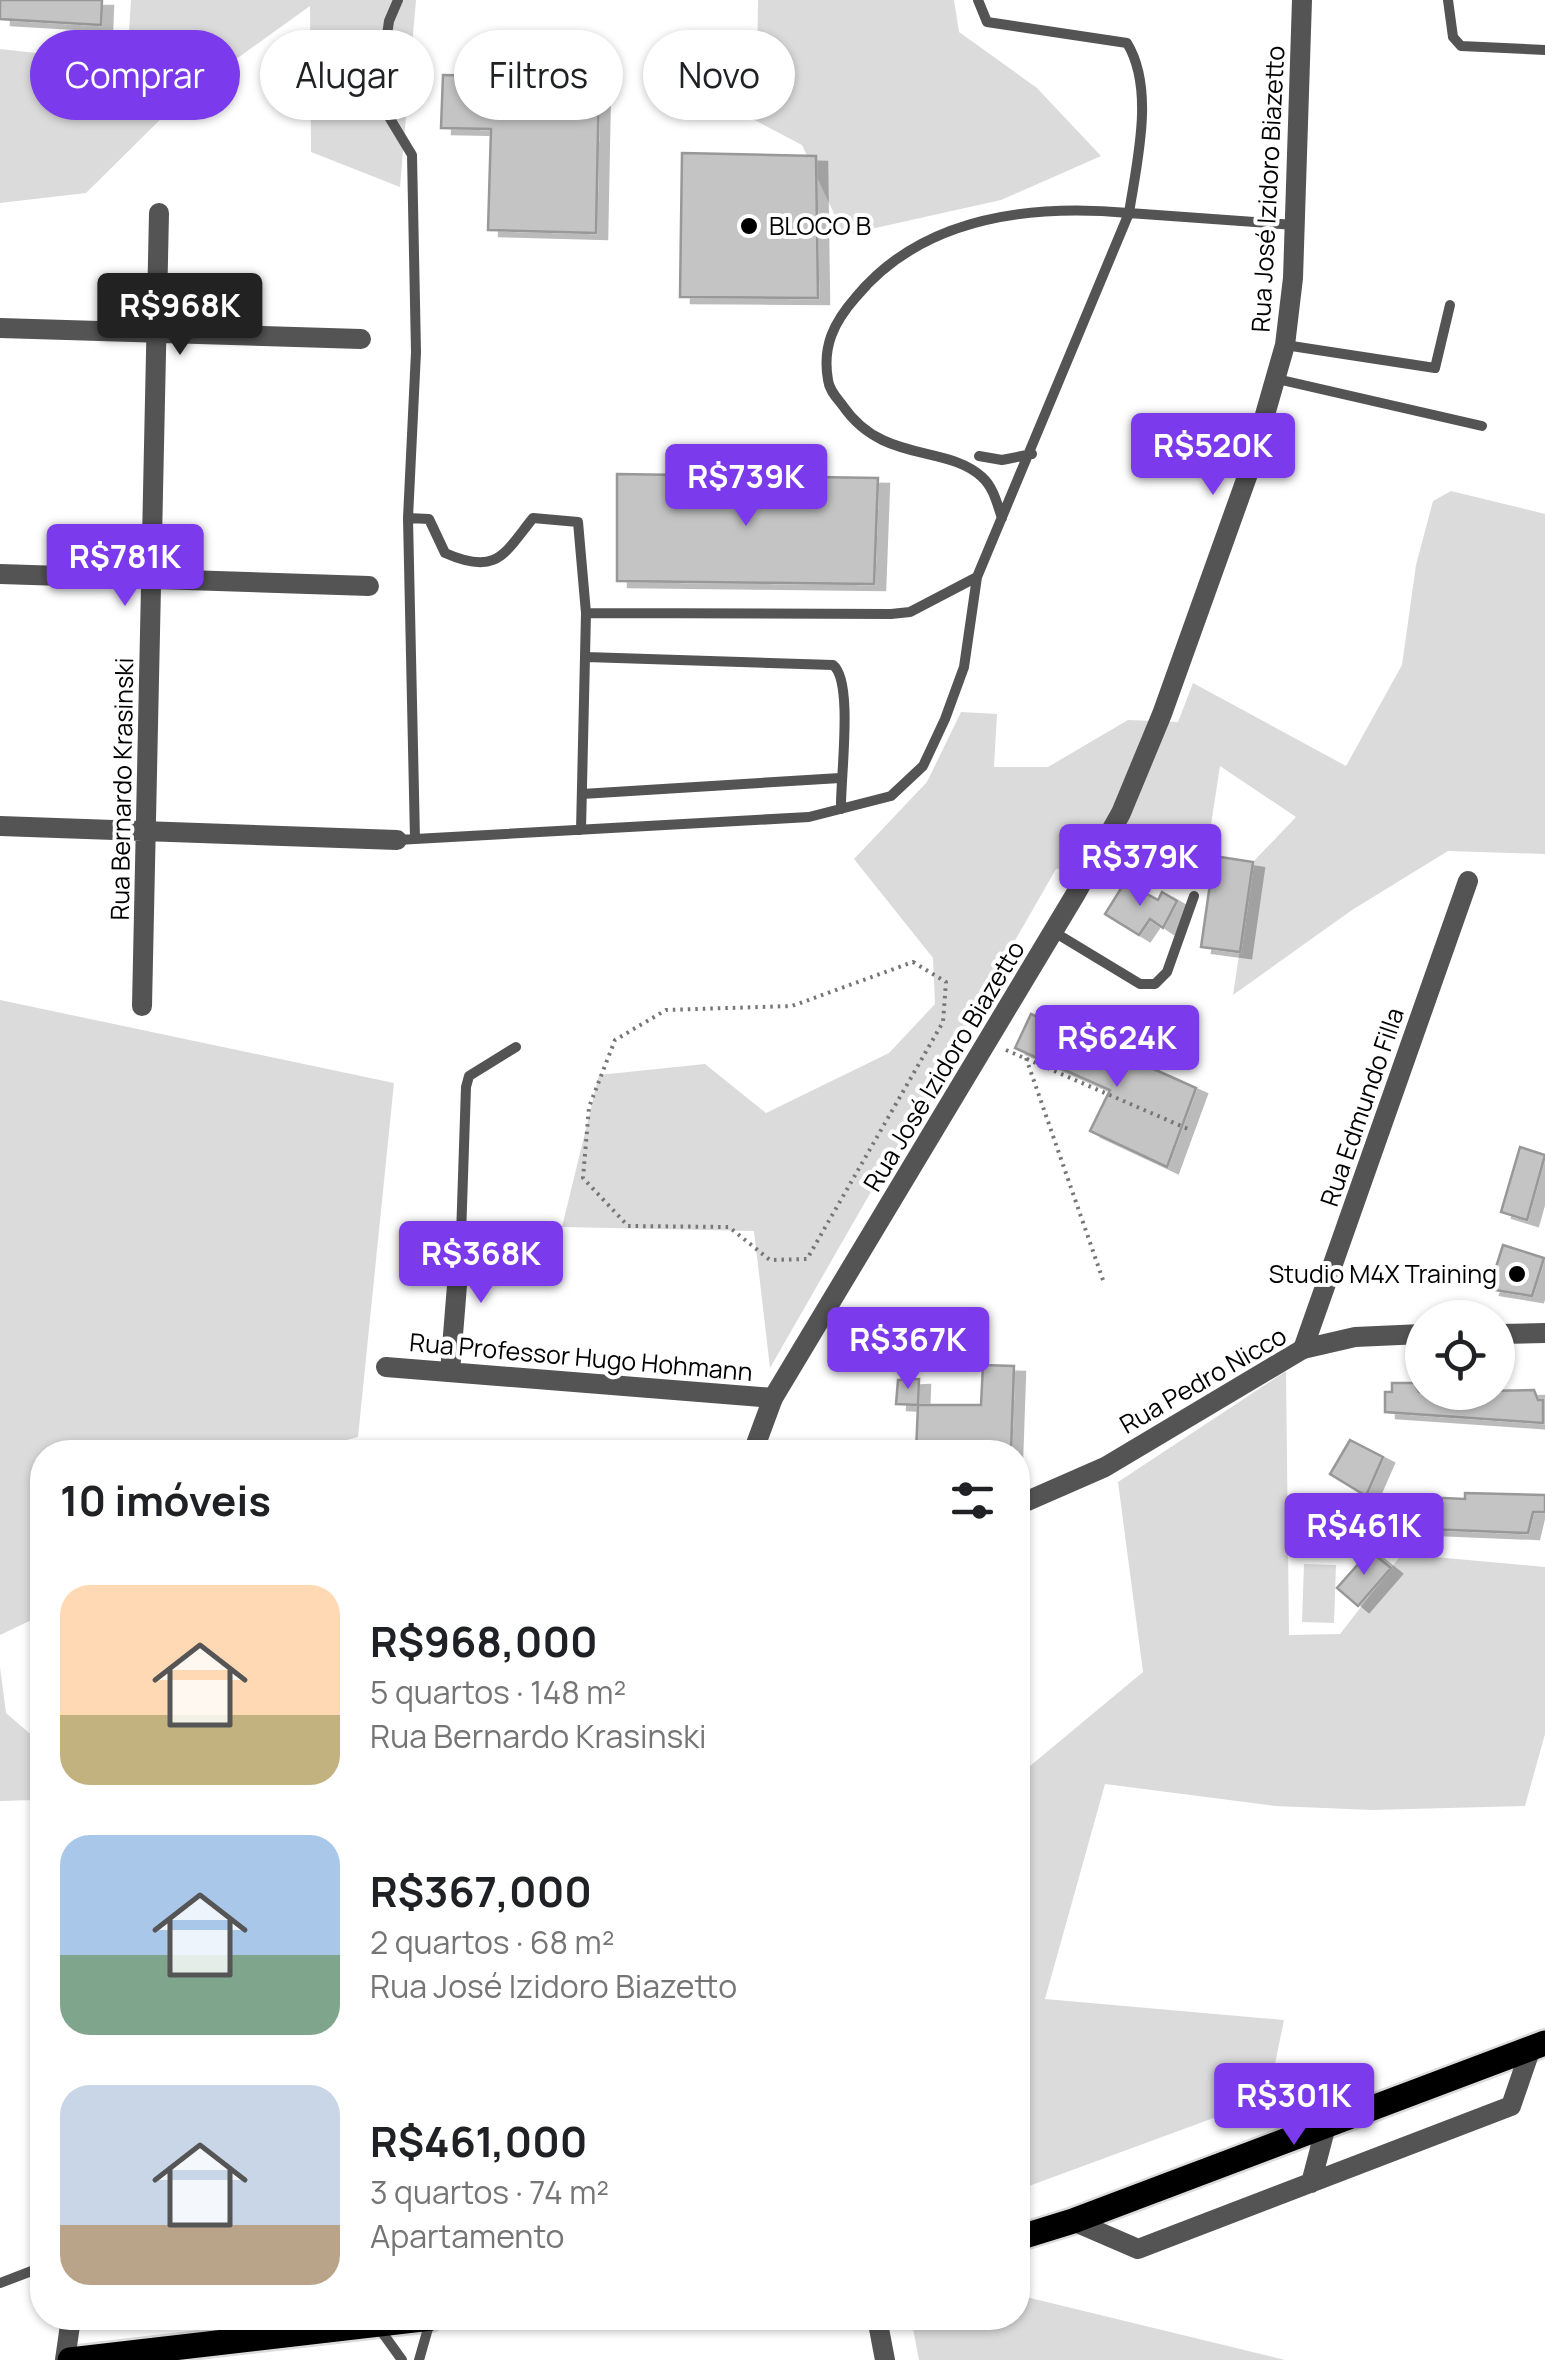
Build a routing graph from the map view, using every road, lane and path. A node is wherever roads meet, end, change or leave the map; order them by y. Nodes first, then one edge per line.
1 (398, 0) edge
2 (978, 0) edge
3 (1302, 0) edge
4 (1448, 0) edge
5 (1545, 50) edge
6 (159, 212) dead end
7 (1129, 212) junction
8 (1295, 225) junction
9 (1450, 305) dead end
10 (0, 328) edge
11 (156, 332) junction
12 (361, 339) dead end
13 (1285, 345) junction
14 (1277, 379) junction
15 (1482, 426) dead end
16 (1032, 454) junction
17 (979, 456) dead end
18 (408, 518) junction
19 (1002, 518) junction
20 (0, 574) edge
21 (977, 577) junction
22 (151, 579) junction
23 (369, 586) dead end
24 (586, 613) junction
25 (586, 656) junction
26 (840, 778) junction
27 (582, 794) junction
28 (841, 809) junction
29 (0, 826) edge
30 (581, 830) junction
31 (146, 831) junction
32 (406, 840) junction
33 (1468, 881) dead end
34 (1194, 896) dead end
35 (1054, 932) junction
36 (142, 1006) dead end
37 (988, 1042) junction
38 (516, 1046) dead end
39 (1026, 1058) junction
40 (1188, 1129) dead end
41 (461, 1236) joint
42 (807, 1259) joint
43 (1103, 1280) dead end
44 (1515, 1334) edge
45 (1545, 1334) edge
46 (1405, 1335) edge
47 (1303, 1349) junction
48 (386, 1367) dead end
49 (450, 1372) junction
50 (773, 1398) junction
51 (757, 1440) edge
52 (1030, 1499) edge
53 (1538, 2045) edge
54 (1326, 2126) junction
55 (1311, 2183) junction
56 (1073, 2221) junction
57 (1030, 2234) edge
58 (30, 2271) edge
59 (0, 2283) edge
60 (70, 2330) edge
61 (331, 2330) edge
62 (382, 2330) edge
63 (426, 2330) edge
64 (879, 2330) edge
65 (128, 2357) edge
66 (68, 2360) edge
67 (412, 2360) edge
68 (885, 2360) edge

1 - 18 lane
2 - 7 lane
3 - 8 street, Rua José Izidoro Biazetto
4 - 5 lane
6 - 11 street, Rua Bernardo Krasinski
7 - 8 lane
7 - 16 lane
7 - 19 lane
8 - 13 street, Rua José Izidoro Biazetto
9 - 13 lane
10 - 11 street
11 - 12 street
11 - 22 street, Rua Bernardo Krasinski
13 - 14 street, Rua José Izidoro Biazetto
14 - 15 lane
14 - 35 street, Rua José Izidoro Biazetto
16 - 17 lane
16 - 19 lane
18 - 24 lane
18 - 32 lane
19 - 21 lane
20 - 22 street
21 - 24 lane
21 - 28 lane
22 - 23 street
22 - 31 street, Rua Bernardo Krasinski
24 - 25 lane
25 - 26 lane
25 - 27 lane
26 - 27 lane
26 - 28 lane
27 - 30 lane
28 - 30 lane
29 - 31 street
30 - 32 lane
31 - 32 street
31 - 36 street, Rua Bernardo Krasinski
33 - 47 street, Rua Edmundo Filla
34 - 35 lane
35 - 37 street, Rua José Izidoro Biazetto
37 - 39 path
37 - 50 street, Rua José Izidoro Biazetto
38 - 41 lane
39 - 40 path
39 - 43 path
41 - 49 street
42 - 42 path
44 - 45 street
46 - 47 street, Rua Pedro Nicco
47 - 52 street, Rua Pedro Nicco
48 - 49 street, Rua Professor Hugo Hohmann
49 - 50 street, Rua Professor Hugo Hohmann
50 - 51 street, Rua José Izidoro Biazetto
53 - 54 main road
53 - 55 street
54 - 55 street
54 - 56 main road
55 - 56 street
56 - 57 main road
58 - 59 lane
60 - 66 street
61 - 65 main road
62 - 67 lane
63 - 67 lane
64 - 68 street
65 - 66 main road

